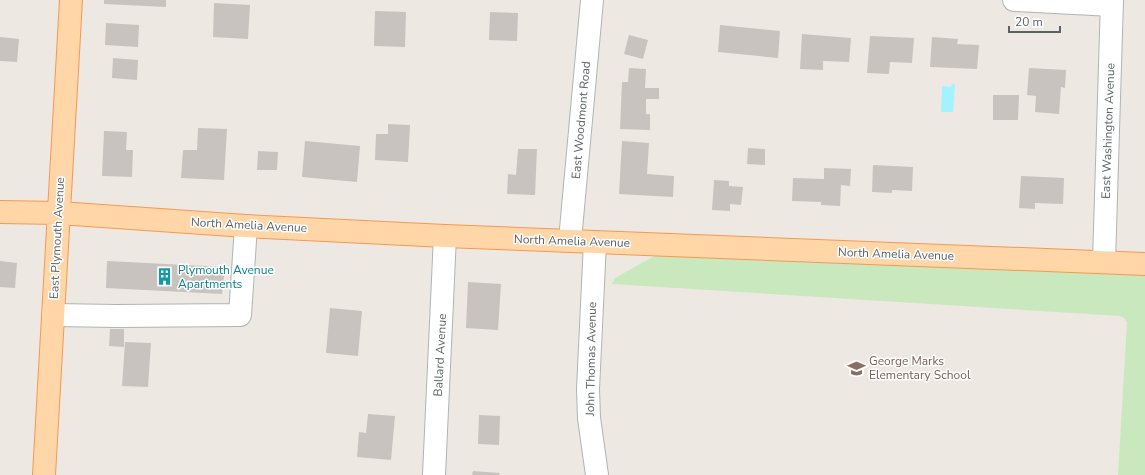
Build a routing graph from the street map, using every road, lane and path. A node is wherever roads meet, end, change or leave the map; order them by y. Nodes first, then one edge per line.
1 (71, 0) edge
2 (592, 0) edge
3 (1014, 0) edge
4 (1112, 2) edge
5 (0, 212) edge
6 (59, 214) junction
7 (246, 226) junction
8 (446, 236) junction
9 (570, 240) junction
10 (595, 242) junction
11 (1104, 262) junction
12 (1145, 264) edge
13 (53, 315) junction
14 (44, 475) edge
15 (434, 475) edge
16 (596, 475) edge

1 - 6 main road, East Plymouth Avenue
2 - 9 street, East Woodmont Road
3 - 4 street
4 - 11 street, East Washington Avenue
5 - 6 main road, North Amelia Avenue
6 - 7 main road, North Amelia Avenue
6 - 13 main road, East Plymouth Avenue
7 - 8 main road, North Amelia Avenue
7 - 13 street
8 - 9 main road, North Amelia Avenue
8 - 15 street, Ballard Avenue
9 - 10 main road, North Amelia Avenue
10 - 11 main road, North Amelia Avenue
10 - 16 street, John Thomas Avenue
11 - 12 main road, North Amelia Avenue
13 - 14 main road, East Plymouth Avenue

